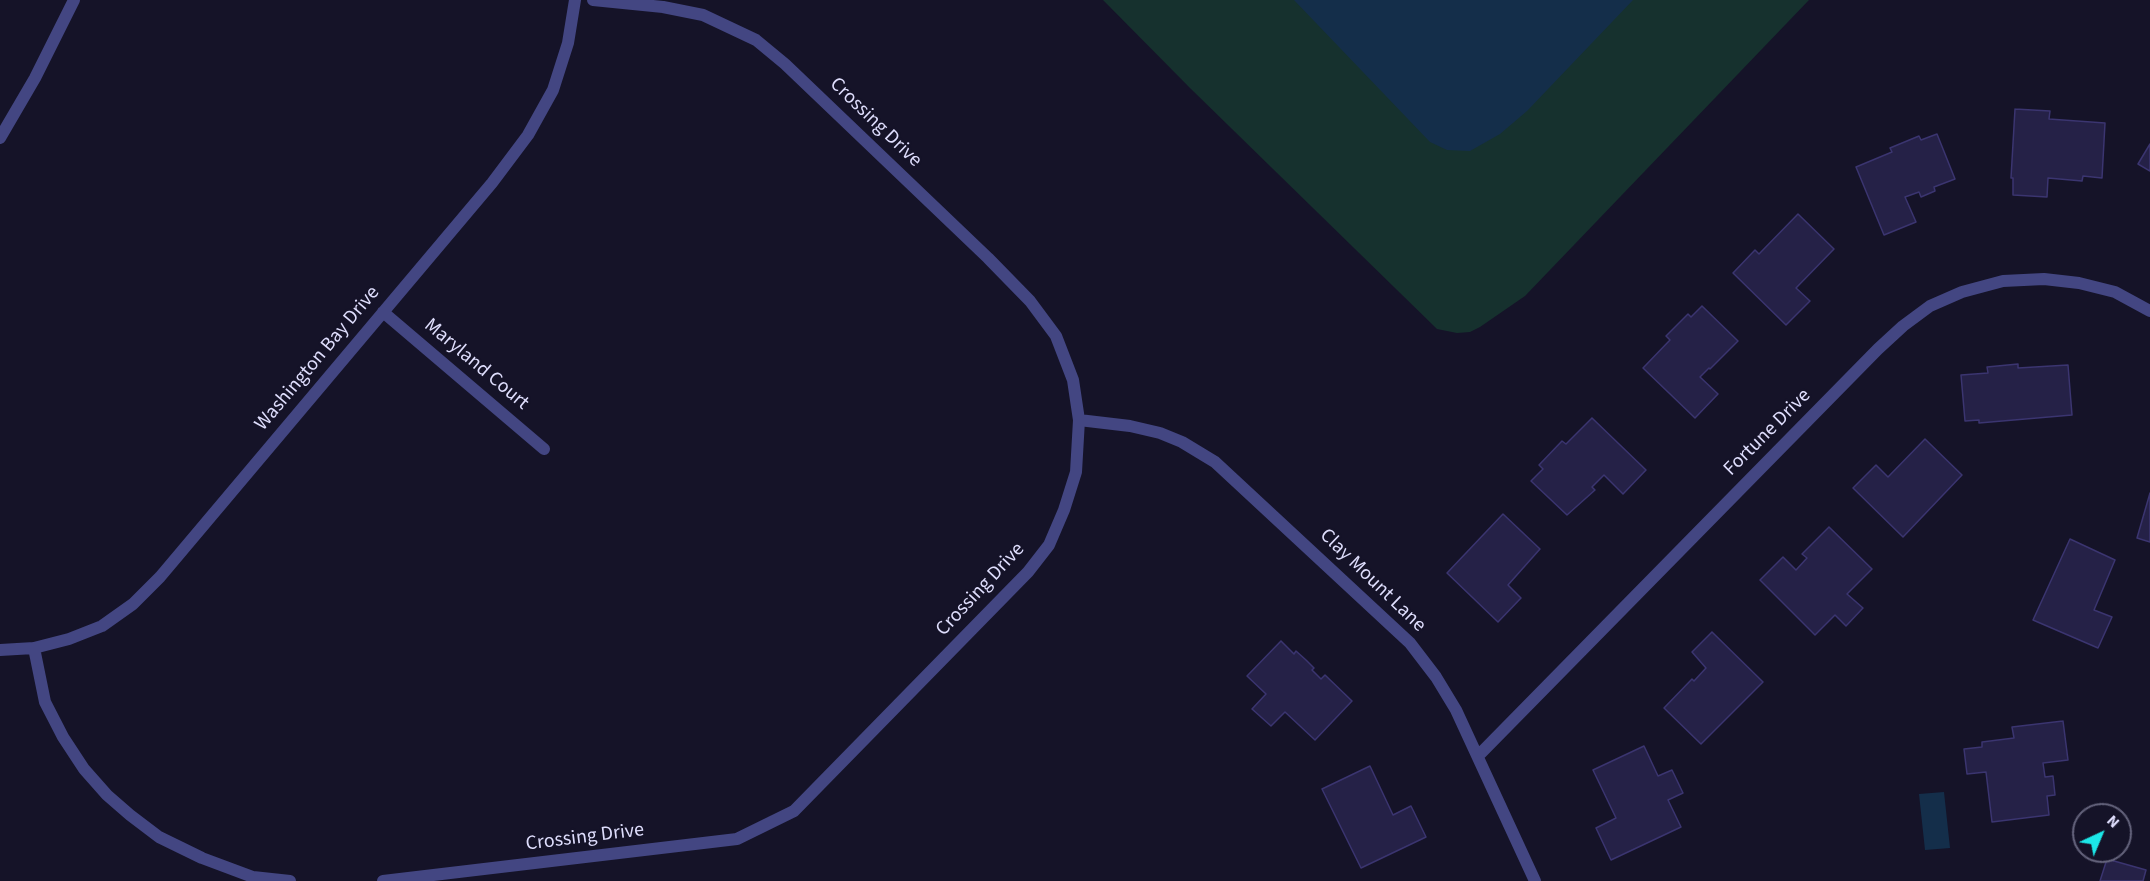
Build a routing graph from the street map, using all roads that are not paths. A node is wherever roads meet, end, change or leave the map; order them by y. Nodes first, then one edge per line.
1 (74, 0) edge
2 (575, 0) edge
3 (593, 0) edge
4 (0, 138) edge
5 (2150, 311) edge
6 (383, 312) junction
7 (1079, 420) junction
8 (544, 449) dead end
9 (34, 648) junction
10 (0, 650) edge
11 (1478, 756) junction
12 (290, 881) edge
13 (383, 881) edge
14 (1535, 881) edge

1 - 4 street
2 - 6 street, Washington Bay Drive
3 - 7 street, Crossing Drive
5 - 11 street, Fortune Drive
6 - 8 street, Maryland Court
6 - 9 street, Washington Bay Drive
7 - 11 street, Clay Mount Lane
7 - 13 street, Crossing Drive
9 - 10 street, Washington Bay Drive
9 - 12 street
11 - 14 street, Clay Mount Lane

